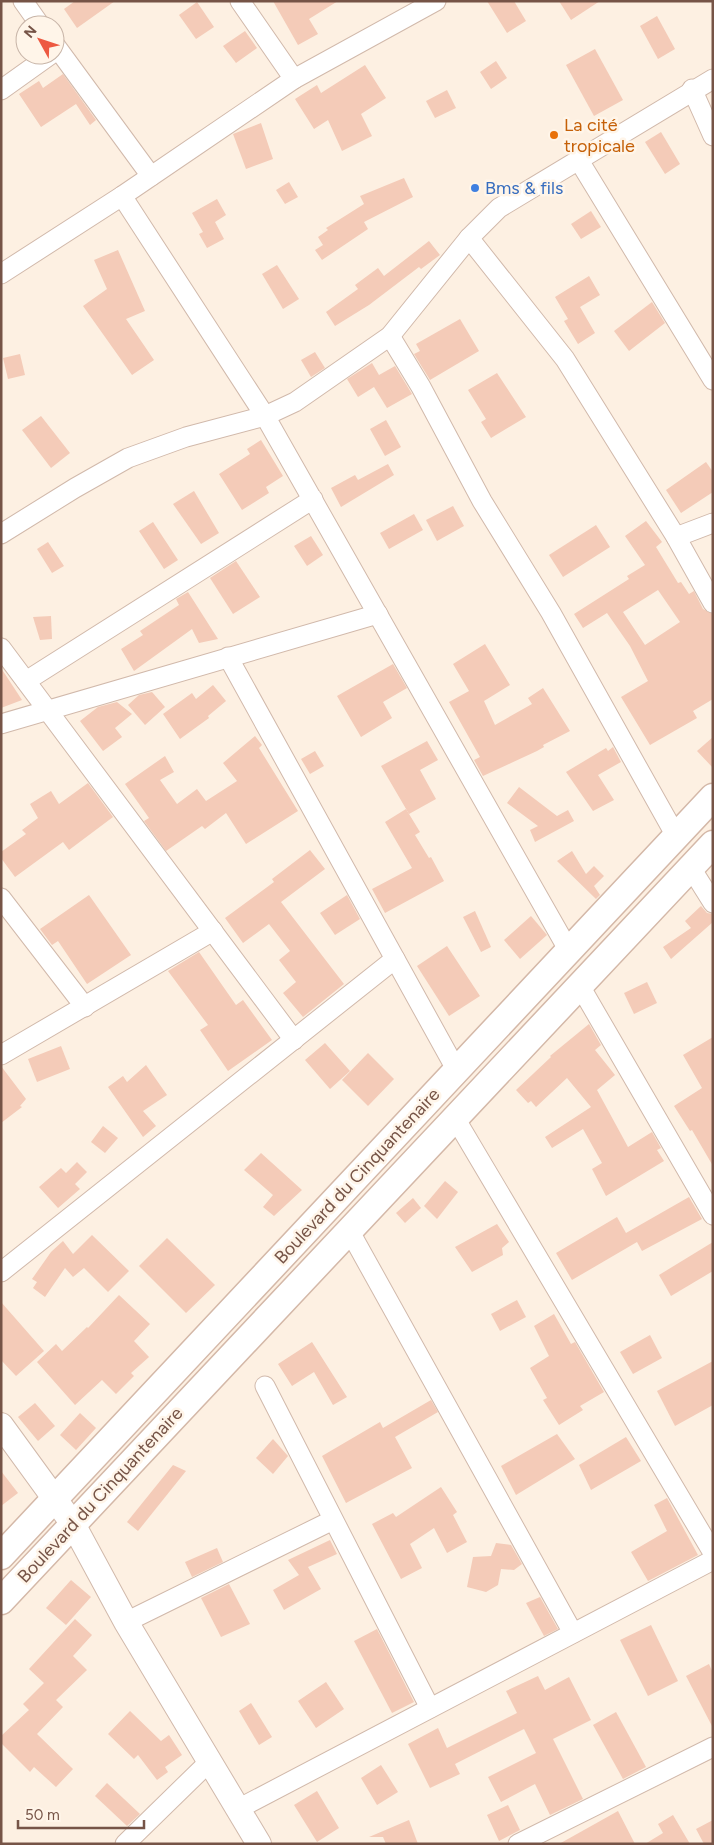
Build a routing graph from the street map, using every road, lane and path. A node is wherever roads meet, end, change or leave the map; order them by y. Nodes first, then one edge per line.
1 (23, 1) edge
2 (240, 1) edge
3 (436, 1) edge
4 (33, 15) edge
5 (65, 63) edge
6 (35, 65) edge
7 (294, 79) junction
8 (713, 79) edge
9 (1, 90) edge
10 (692, 90) junction
11 (713, 136) edge
12 (578, 159) junction
13 (151, 176) junction
14 (122, 196) junction
15 (469, 238) junction
16 (1, 274) edge
17 (390, 336) junction
18 (713, 380) edge
19 (265, 416) junction
20 (313, 499) junction
21 (713, 524) edge
22 (1, 534) edge
23 (676, 537) junction
24 (713, 603) edge
25 (378, 614) junction
26 (1, 648) edge
27 (228, 657) junction
28 (26, 681) junction
29 (48, 711) junction
30 (1, 724) edge
31 (713, 796) edge
32 (676, 836) junction
33 (713, 844) edge
34 (690, 868) junction
35 (1, 898) edge
36 (713, 904) edge
37 (213, 932) junction
38 (569, 951) junction
39 (395, 959) junction
40 (580, 986) junction
41 (85, 1007) junction
42 (294, 1040) junction
43 (1, 1055) edge
44 (457, 1071) junction
45 (454, 1118) junction
46 (713, 1215) edge
47 (349, 1230) junction
48 (1, 1272) edge
49 (265, 1386) dead end
50 (1, 1425) edge
51 (56, 1498) junction
52 (333, 1520) junction
53 (73, 1524) junction
54 (713, 1553) edge
55 (1, 1556) edge
56 (713, 1560) edge
57 (1, 1601) edge
58 (126, 1622) junction
59 (573, 1633) junction
60 (430, 1708) junction
61 (713, 1748) edge
62 (210, 1762) junction
63 (238, 1809) junction
64 (125, 1844) edge
65 (259, 1844) edge
66 (518, 1844) edge

1 - 4 street
2 - 7 street
3 - 7 street
5 - 13 street
6 - 9 street
7 - 13 street
8 - 10 street
10 - 11 street
10 - 12 street
12 - 15 street
12 - 18 street
13 - 14 street
14 - 16 street
14 - 19 street
15 - 17 street
15 - 23 street
17 - 19 street
17 - 32 street
19 - 20 street
19 - 22 street
20 - 25 street
20 - 28 street
21 - 23 street
23 - 24 street
25 - 27 street
25 - 38 street
26 - 28 street
27 - 29 street
27 - 39 street
28 - 29 street
29 - 30 street
29 - 37 street
31 - 32 main road, Boulevard du Cinquantenaire
32 - 38 main road, Boulevard du Cinquantenaire
33 - 34 main road, Boulevard du Cinquantenaire
34 - 36 street
34 - 40 main road, Boulevard du Cinquantenaire
35 - 41 street
37 - 41 street
37 - 42 street
38 - 44 main road, Boulevard du Cinquantenaire
39 - 42 street
39 - 44 street
40 - 45 main road, Boulevard du Cinquantenaire
40 - 46 street
41 - 43 street
42 - 48 street
44 - 51 main road, Boulevard du Cinquantenaire
45 - 47 main road, Boulevard du Cinquantenaire
45 - 54 street
47 - 53 main road, Boulevard du Cinquantenaire
47 - 59 street
49 - 52 street
50 - 51 street
51 - 53 street
51 - 55 main road, Boulevard du Cinquantenaire
52 - 58 street
52 - 60 street
53 - 57 main road, Boulevard du Cinquantenaire
53 - 58 street
56 - 59 street
58 - 62 street
59 - 60 street
60 - 63 street
61 - 66 street
62 - 63 street
62 - 64 street
63 - 65 street

